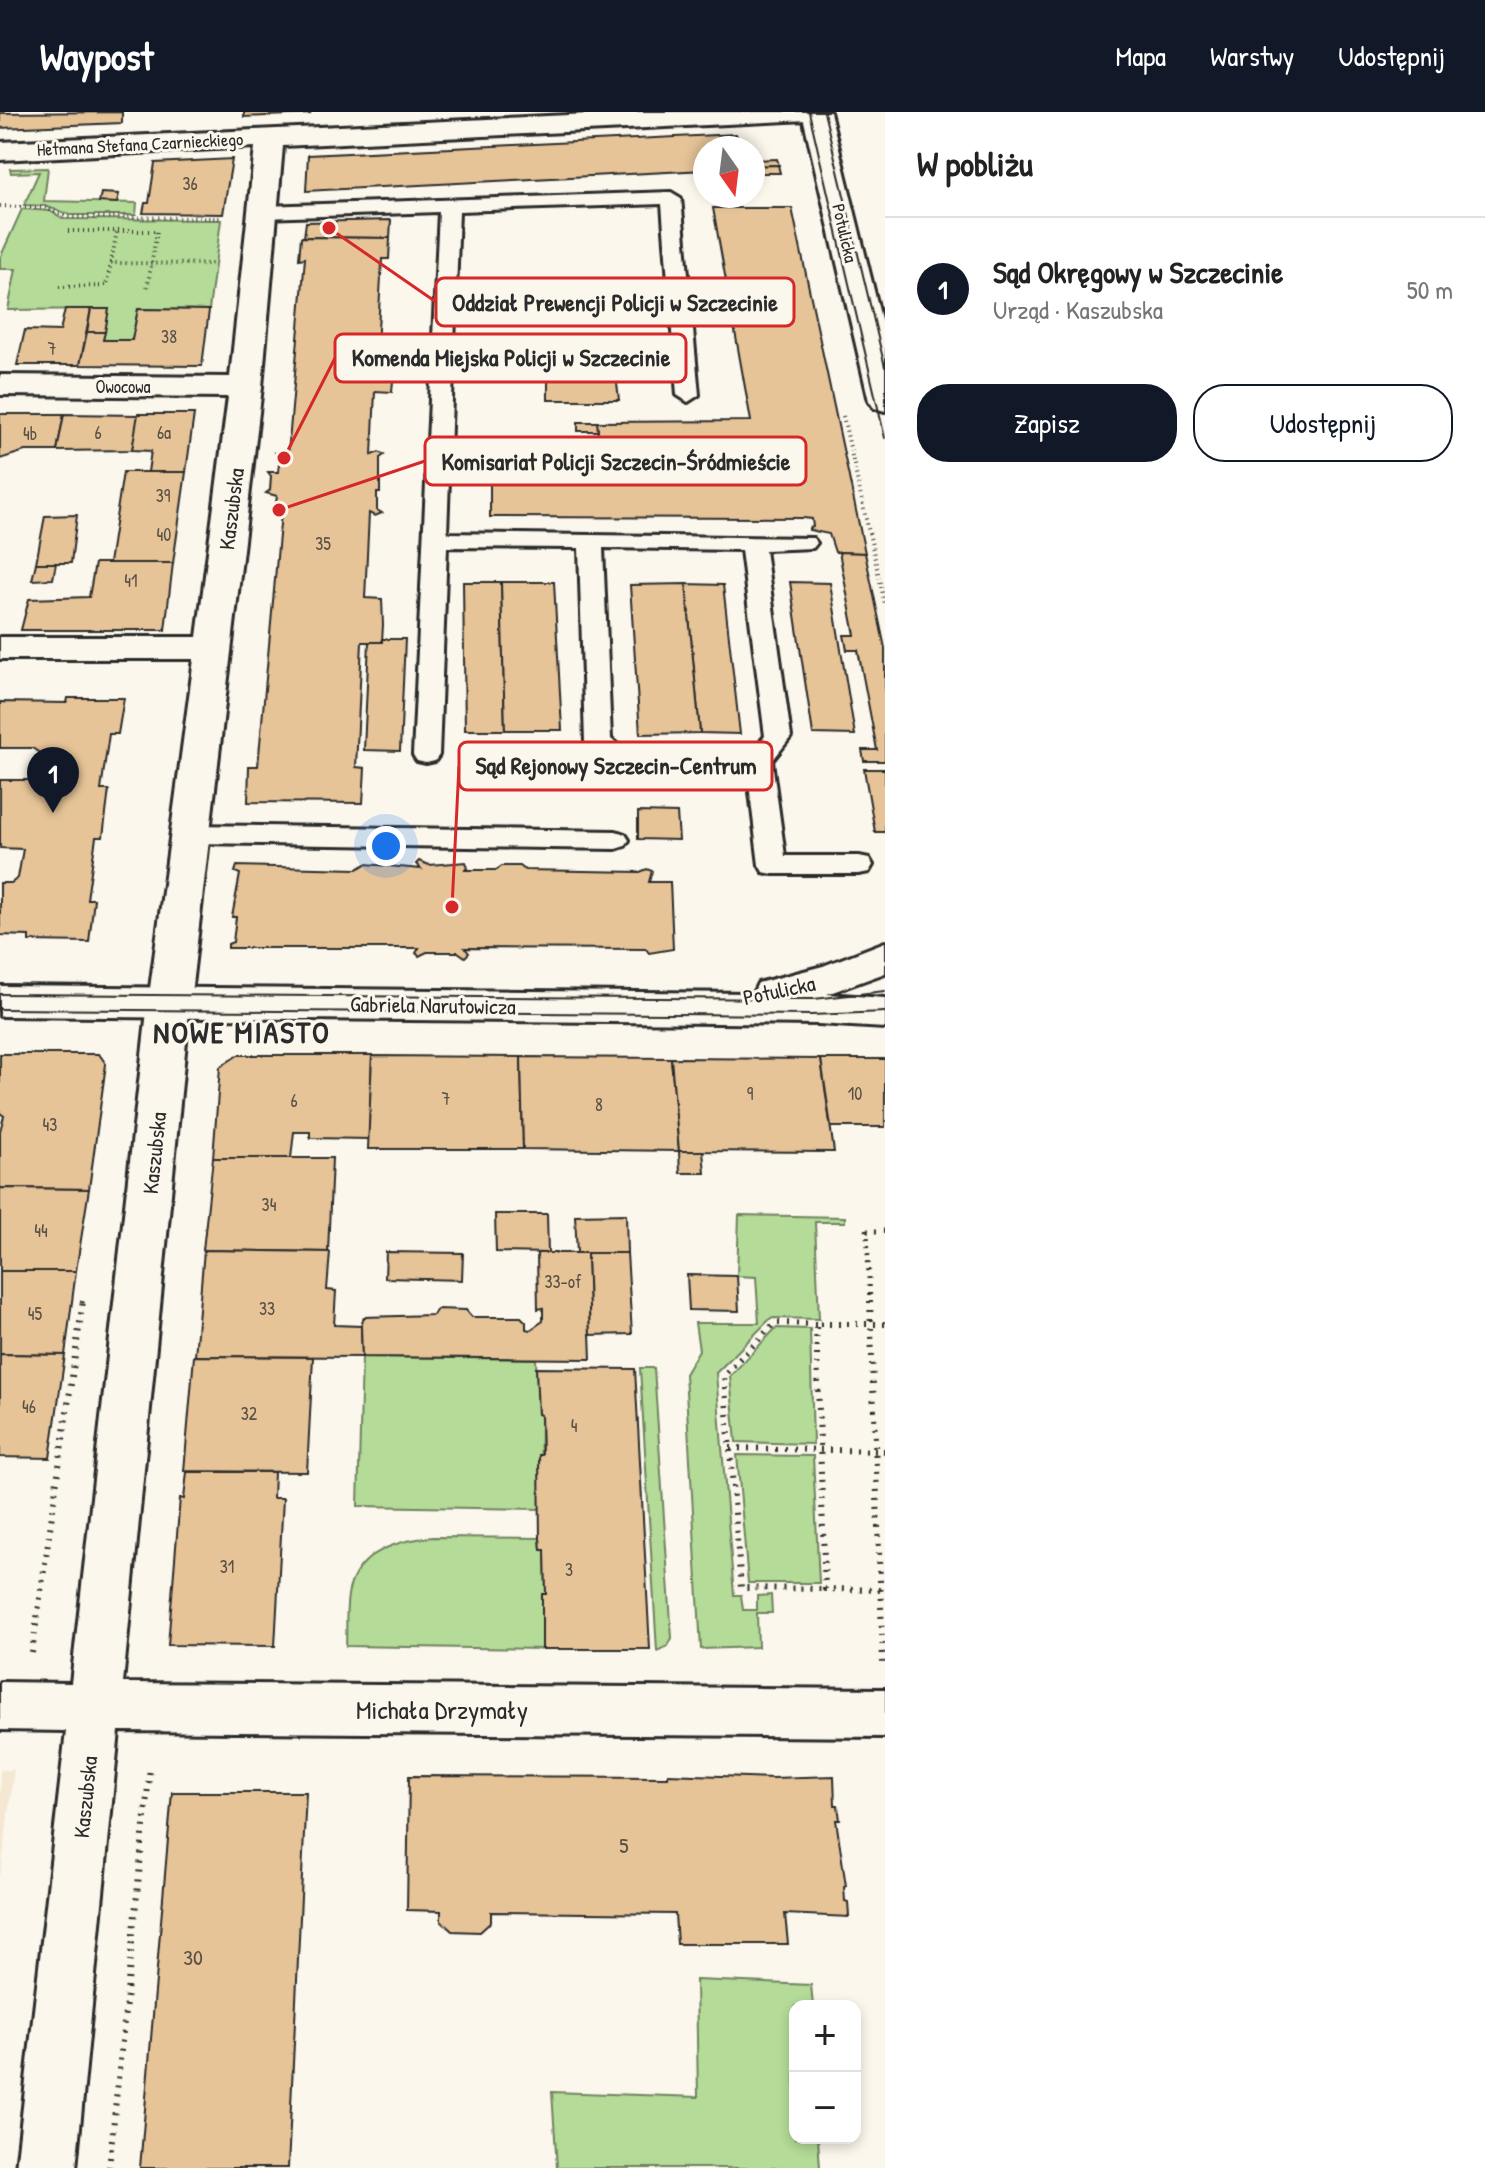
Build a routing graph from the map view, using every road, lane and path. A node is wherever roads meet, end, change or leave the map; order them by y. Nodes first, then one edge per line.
1 (807, 112) edge
2 (816, 112) edge
3 (270, 138) junction
4 (0, 151) edge
5 (0, 206) edge
6 (449, 206) junction
7 (264, 212) junction
8 (230, 218) dead end
9 (68, 231) dead end
10 (117, 231) junction
11 (111, 263) junction
12 (151, 264) junction
13 (223, 264) dead end
14 (59, 287) dead end
15 (147, 289) dead end
16 (0, 385) edge
17 (246, 387) junction
18 (688, 395) dead end
19 (885, 401) edge
20 (434, 540) junction
21 (591, 541) junction
22 (752, 543) junction
23 (805, 543) dead end
24 (0, 648) edge
25 (215, 648) junction
26 (426, 755) dead end
27 (759, 760) junction
28 (191, 834) junction
29 (616, 840) dead end
30 (859, 865) dead end
31 (885, 957) edge
32 (0, 1001) edge
33 (885, 1002) edge
34 (169, 1003) junction
35 (668, 1007) junction
36 (818, 1009) junction
37 (885, 1013) edge
38 (885, 1231) edge
39 (84, 1293) dead end
40 (816, 1324) junction
41 (871, 1324) junction
42 (885, 1324) edge
43 (730, 1448) junction
44 (820, 1450) junction
45 (875, 1451) junction
46 (885, 1451) edge
47 (825, 1589) junction
48 (882, 1590) edge
49 (32, 1653) dead end
50 (884, 1688) edge
51 (96, 1705) junction
52 (0, 1706) edge
53 (150, 1767) dead end
54 (46, 2168) edge
55 (109, 2168) edge

1 - 3 street, Hetmana Stefana Czarnieckiego
2 - 19 street, Potulicka
3 - 4 street, Hetmana Stefana Czarnieckiego
3 - 7 street, Kaszubska
5 - 8 path
6 - 7 lane
6 - 18 lane
6 - 20 lane
7 - 17 street, Kaszubska
9 - 10 path
10 - 11 path
10 - 12 path
11 - 12 path
11 - 14 path
12 - 13 path
12 - 15 path
16 - 17 street, Owocowa
17 - 25 street, Kaszubska
20 - 21 lane
20 - 26 lane
21 - 22 lane
21 - 27 lane
22 - 23 lane
22 - 27 lane
24 - 25 street
25 - 28 street, Kaszubska
27 - 30 lane
28 - 29 lane
28 - 34 street, Kaszubska
31 - 35 street, Potulicka
32 - 34 street, Gabriela Narutowicza
33 - 36 street, Gabriela Narutowicza
34 - 35 street, Gabriela Narutowicza
34 - 51 street, Kaszubska
35 - 36 street, Gabriela Narutowicza
36 - 37 street, Gabriela Narutowicza
38 - 41 path
39 - 49 path
40 - 41 path
40 - 43 path
40 - 44 path
41 - 42 path
41 - 45 path
43 - 44 path
43 - 47 path
44 - 45 path
44 - 47 path
45 - 46 path
45 - 48 path
47 - 48 path
48 - 50 path
50 - 51 street, Michała Drzymały
51 - 52 street, Michała Drzymały
51 - 54 street, Kaszubska
53 - 55 path

